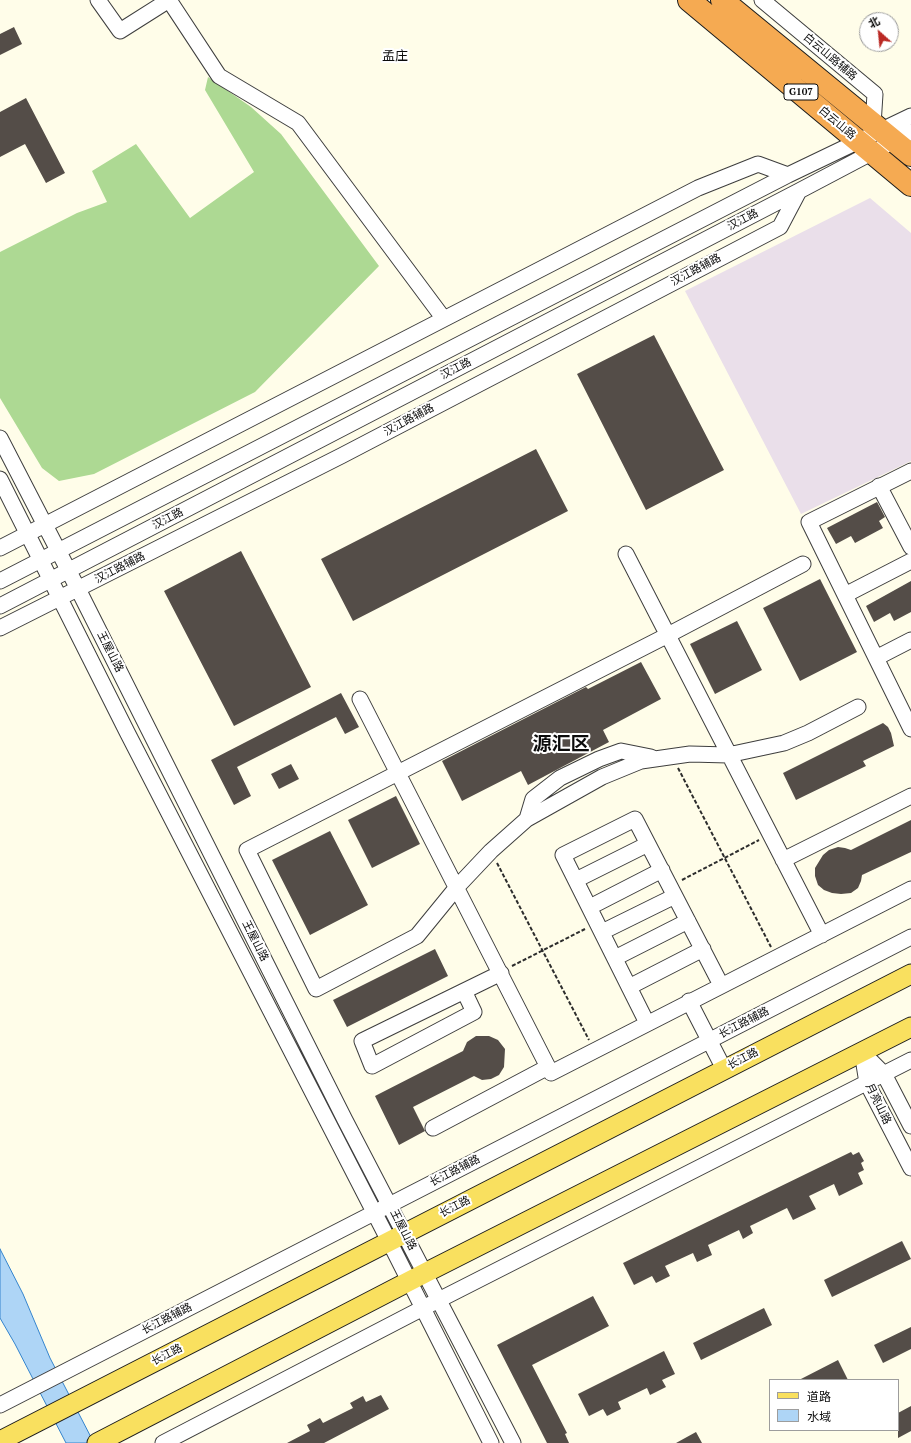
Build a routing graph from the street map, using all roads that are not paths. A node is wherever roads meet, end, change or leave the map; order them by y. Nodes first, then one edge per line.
1 (98, 0) edge
2 (169, 0) edge
3 (689, 0) edge
4 (722, 0) edge
5 (762, 0) edge
6 (911, 116) edge
7 (890, 132) edge
8 (866, 147) junction
9 (911, 155) edge
10 (788, 175) junction
11 (911, 185) edge
12 (799, 191) junction
13 (444, 319) junction
14 (0, 438) edge
15 (911, 471) edge
16 (0, 479) edge
17 (879, 486) junction
18 (45, 524) junction
19 (28, 533) junction
20 (911, 547) edge
21 (0, 548) edge
22 (59, 551) junction
23 (626, 554) dead end
24 (42, 560) junction
25 (911, 561) edge
26 (803, 564) dead end
27 (69, 571) junction
28 (52, 580) junction
29 (0, 581) edge
30 (78, 589) junction
31 (845, 595) junction
32 (60, 598) junction
33 (0, 606) edge
34 (0, 628) edge
35 (668, 635) junction
36 (911, 640) edge
37 (876, 658) junction
38 (360, 699) dead end
39 (858, 707) dead end
40 (911, 729) edge
41 (728, 755) junction
42 (399, 773) junction
43 (911, 796) edge
44 (648, 844) junction
45 (783, 860) junction
46 (662, 870) junction
47 (576, 880) junction
48 (457, 887) junction
49 (911, 889) edge
50 (672, 891) junction
51 (590, 907) junction
52 (688, 921) junction
53 (600, 927) junction
54 (822, 935) junction
55 (911, 937) edge
56 (703, 949) junction
57 (615, 958) junction
58 (501, 972) junction
59 (911, 974) edge
60 (721, 985) junction
61 (629, 986) junction
62 (464, 991) junction
63 (689, 1001) junction
64 (647, 1023) junction
65 (911, 1027) edge
66 (710, 1040) junction
67 (862, 1052) junction
68 (911, 1060) edge
69 (548, 1067) junction
70 (724, 1069) junction
71 (884, 1074) junction
72 (867, 1083) junction
73 (911, 1126) edge
74 (433, 1128) dead end
75 (911, 1168) edge
76 (390, 1204) junction
77 (374, 1212) junction
78 (397, 1237) junction
79 (418, 1278) junction
80 (440, 1300) junction
81 (423, 1308) junction
82 (0, 1405) edge
83 (0, 1441) edge
84 (100, 1442) edge
85 (162, 1443) edge
86 (491, 1443) edge
87 (513, 1443) edge

1 - 2 street
2 - 13 street
3 - 8 highway, 白云山路 / G107
4 - 7 highway, 白云山路 / G107
5 - 7 street, 白云山路辅路
6 - 7 street, 汉江路
7 - 8 street, 汉江路
7 - 9 highway, 白云山路 / G107
8 - 10 street, 汉江路
8 - 11 highway, 白云山路 / G107
8 - 12 street, 汉江路
10 - 13 street
10 - 22 street, 汉江路
12 - 27 street, 汉江路
12 - 30 street, 汉江路辅路
13 - 18 street
14 - 18 street, 王屋山路
15 - 17 street
16 - 19 street, 王屋山路
17 - 20 street
17 - 31 street
18 - 19 street
18 - 22 street, 王屋山路
19 - 21 street
19 - 24 street, 王屋山路
22 - 24 street, 汉江路
22 - 27 street, 王屋山路
23 - 35 street
24 - 28 street, 王屋山路
24 - 29 street, 汉江路
25 - 31 street
26 - 35 street
27 - 28 street, 汉江路
27 - 30 street, 王屋山路
28 - 32 street, 王屋山路
28 - 33 street, 汉江路
30 - 32 street, 汉江路辅路
30 - 76 street, 王屋山路
31 - 37 street
32 - 34 street, 汉江路辅路
32 - 77 street, 王屋山路
35 - 41 street
35 - 42 street
36 - 37 street
37 - 40 street
38 - 42 street
39 - 41 street
41 - 45 street
41 - 48 street
42 - 48 street
42 - 48 street
43 - 45 street
44 - 46 street
44 - 47 street
44 - 47 street
45 - 54 street
46 - 50 street
46 - 51 street
47 - 51 street
48 - 58 street
49 - 54 street
50 - 52 street
50 - 53 street
51 - 53 street
52 - 56 street
52 - 57 street
53 - 57 street
54 - 60 street
55 - 66 street, 长江路辅路
56 - 60 street
56 - 61 street
57 - 61 street
58 - 62 street
58 - 69 street
59 - 70 main road, 长江路
60 - 63 street
61 - 64 street
62 - 62 street
63 - 64 street
63 - 66 street
64 - 69 street
65 - 67 main road
66 - 70 street
66 - 76 street, 长江路辅路
67 - 71 street, 月亮山路
67 - 72 street, 月亮山路
67 - 79 main road
68 - 71 street
69 - 74 street
70 - 78 main road, 长江路
71 - 72 street
71 - 73 street, 月亮山路
72 - 75 street, 月亮山路
72 - 80 street
76 - 77 street, 长江路辅路
76 - 78 street, 王屋山路
77 - 78 street, 王屋山路
77 - 82 street, 长江路辅路
78 - 79 street, 王屋山路
78 - 83 main road, 长江路
79 - 80 street, 王屋山路
79 - 81 street, 王屋山路
79 - 84 main road
80 - 81 street
80 - 87 street, 王屋山路
81 - 85 street
81 - 86 street, 王屋山路

